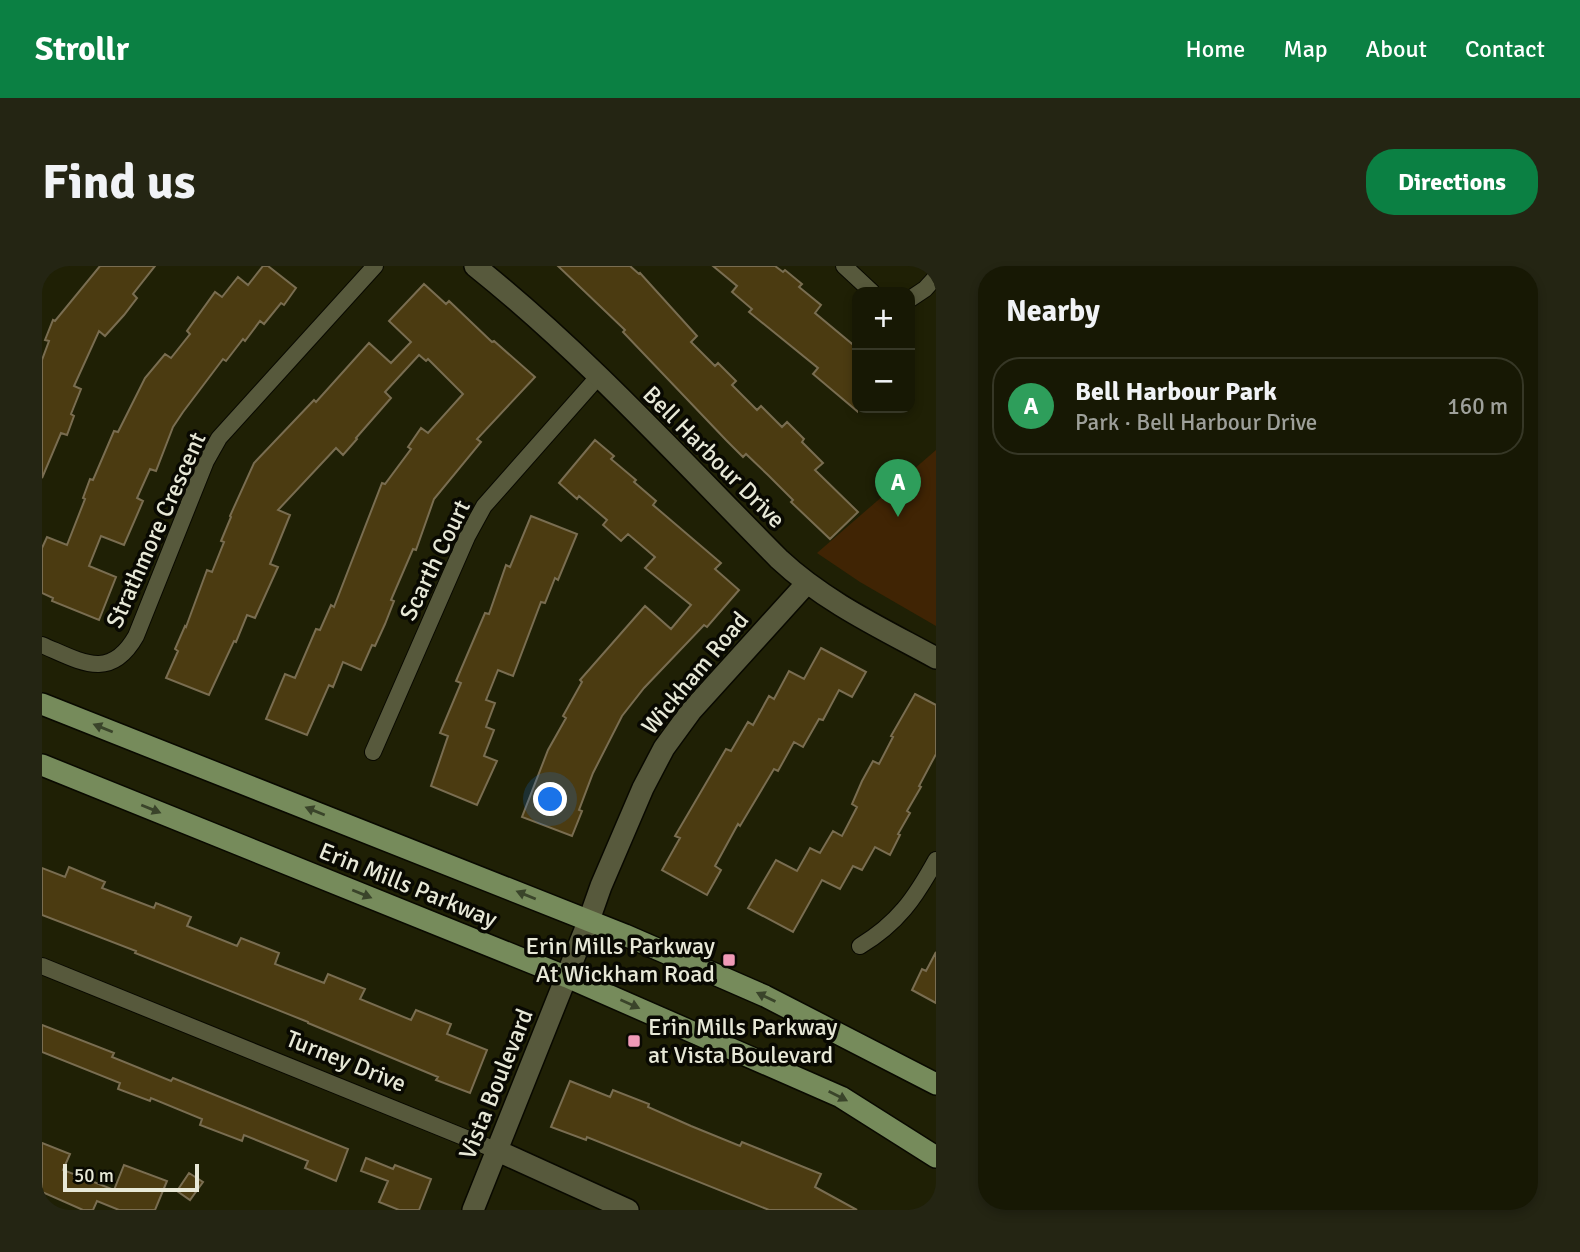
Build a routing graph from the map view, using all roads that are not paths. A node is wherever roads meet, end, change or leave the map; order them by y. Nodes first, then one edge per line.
1 (375, 266) edge
2 (475, 266) edge
3 (844, 266) edge
4 (936, 277) edge
5 (867, 287) edge
6 (915, 296) edge
7 (598, 377) junction
8 (807, 583) junction
9 (42, 645) edge
10 (936, 658) edge
11 (42, 704) edge
12 (373, 752) dead end
13 (42, 765) edge
14 (936, 860) edge
15 (589, 920) junction
16 (860, 946) dead end
17 (42, 966) edge
18 (567, 977) junction
19 (936, 1084) edge
20 (498, 1151) junction
21 (936, 1157) edge
22 (473, 1210) edge
23 (628, 1210) edge

1 - 9 street, Strathmore Crescent
2 - 7 street, Bell Harbour Drive
3 - 5 street
4 - 6 street
7 - 8 street, Bell Harbour Drive
7 - 12 street, Scarth Court
8 - 10 street, Bell Harbour Drive
8 - 15 street, Wickham Road
15 -> 11 main road, Erin Mills Parkway
13 -> 18 main road, Erin Mills Parkway
14 - 16 street
15 - 18 street, Wickham Road
19 -> 15 main road, Erin Mills Parkway
17 - 20 street, Turney Drive
18 - 20 street, Vista Boulevard
18 -> 21 main road, Erin Mills Parkway
20 - 22 street, Vista Boulevard
20 - 23 street, Turney Drive

